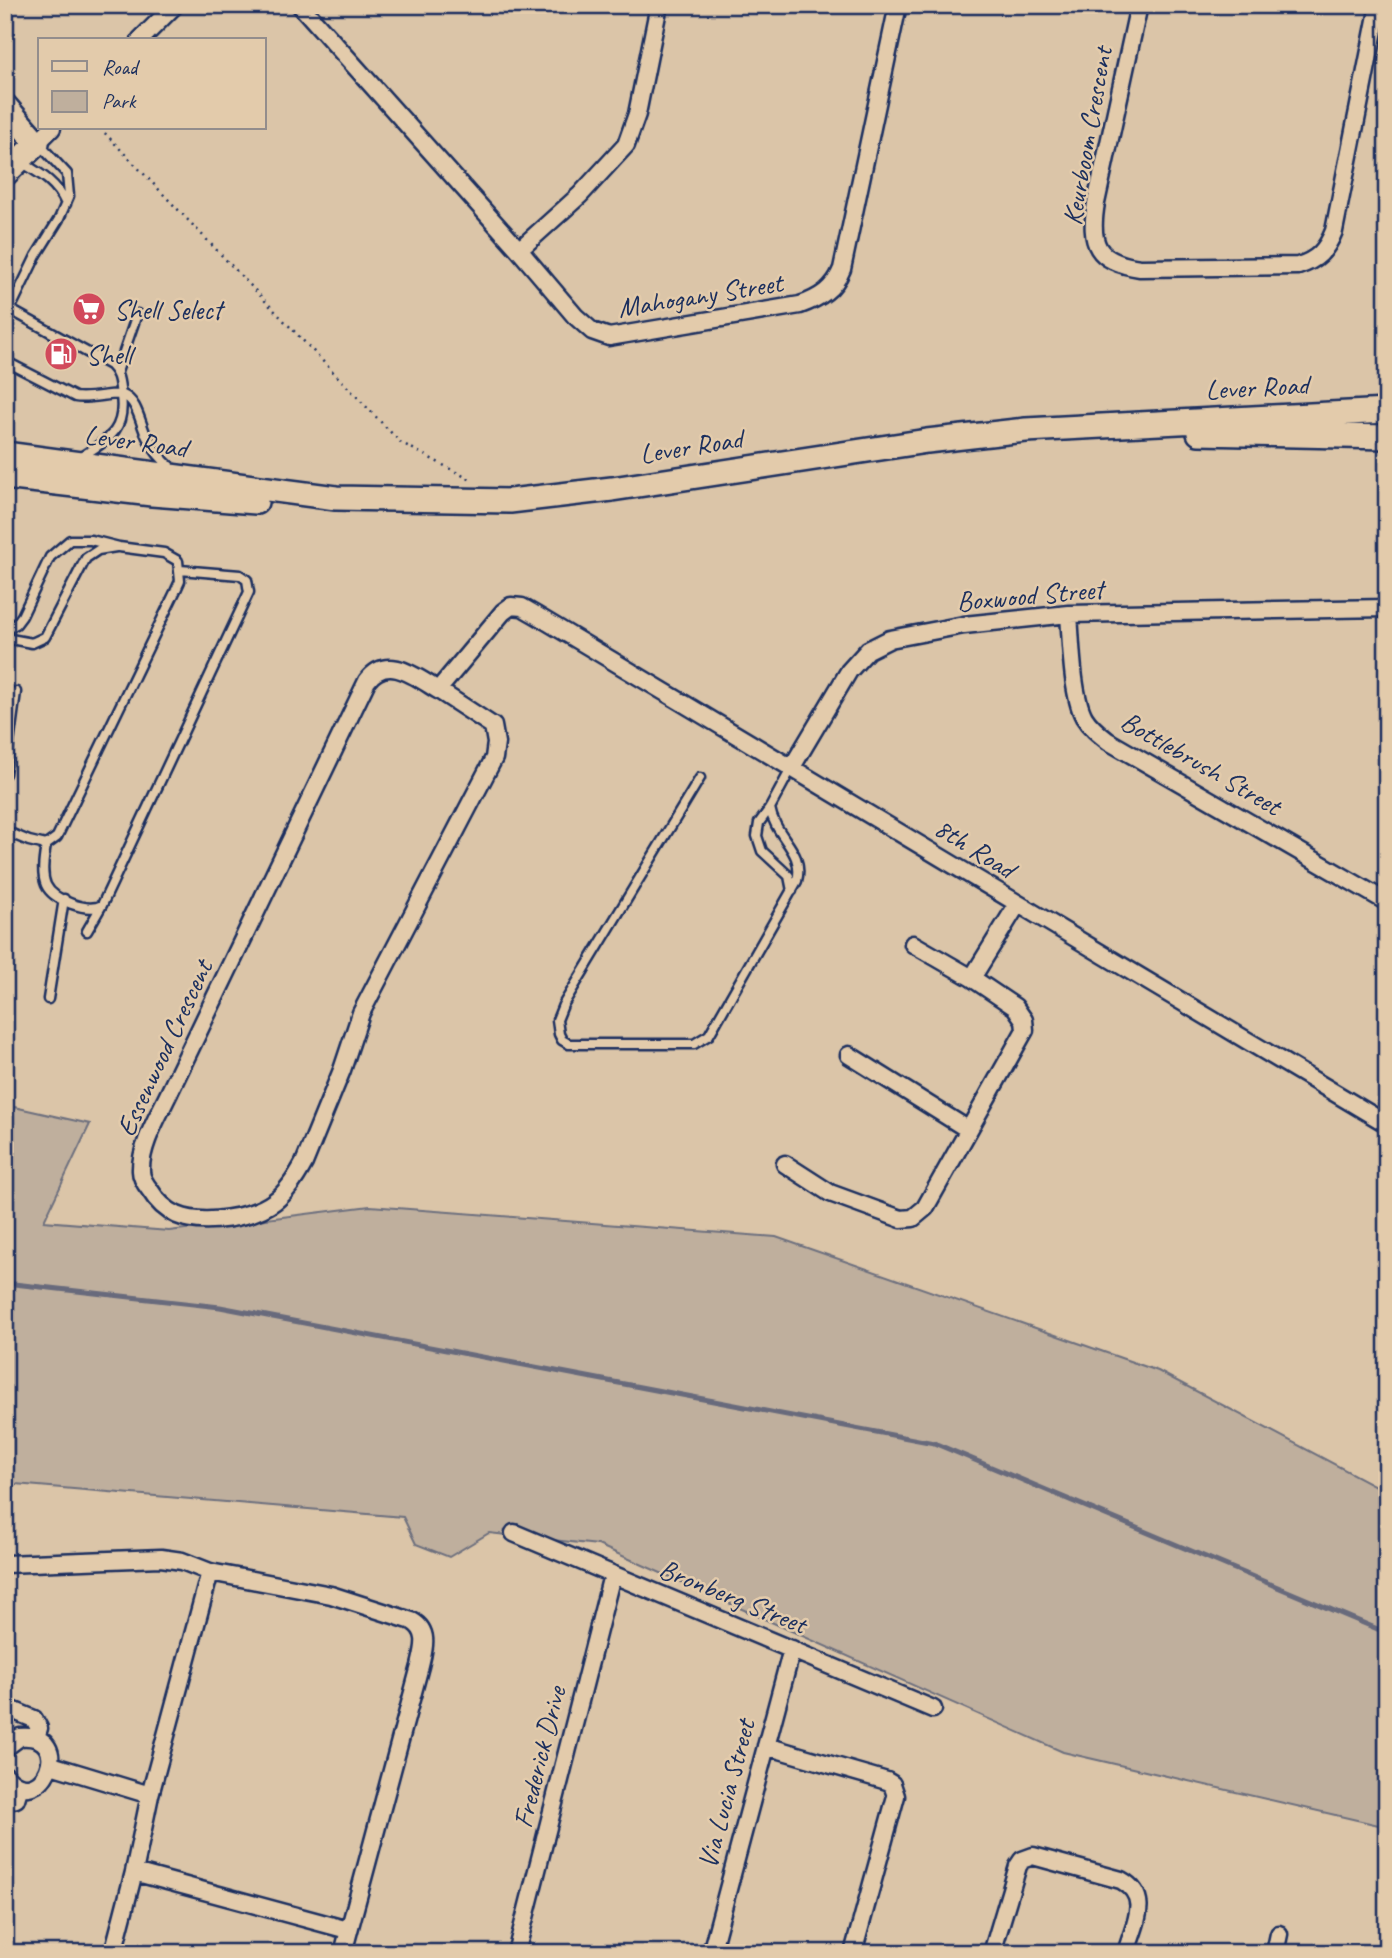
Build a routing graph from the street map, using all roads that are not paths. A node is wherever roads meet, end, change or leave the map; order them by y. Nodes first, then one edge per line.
1 (175, 5) edge
2 (300, 5) edge
3 (659, 5) edge
4 (898, 5) edge
5 (1139, 5) edge
6 (1379, 5) edge
7 (142, 38) edge
8 (5, 106) edge
9 (38, 130) edge
10 (45, 135) edge
11 (12, 167) edge
12 (66, 204) junction
13 (519, 250) junction
14 (9, 309) junction
15 (137, 314) dead end
16 (5, 320) edge
17 (5, 361) edge
18 (117, 372) junction
19 (120, 393) junction
20 (1387, 411) edge
21 (1387, 437) edge
22 (5, 454) edge
23 (73, 462) junction
24 (5, 477) edge
25 (181, 477) junction
26 (119, 547) junction
27 (180, 570) junction
28 (1387, 608) edge
29 (1069, 614) junction
30 (5, 630) edge
31 (5, 638) edge
32 (438, 690) junction
33 (16, 692) dead end
34 (792, 767) junction
35 (5, 774) edge
36 (700, 778) dead end
37 (770, 808) junction
38 (5, 831) edge
39 (46, 845) junction
40 (792, 891) junction
41 (64, 899) junction
42 (1387, 902) edge
43 (102, 905) junction
44 (1017, 905) junction
45 (87, 932) dead end
46 (913, 944) dead end
47 (972, 978) junction
48 (48, 999) dead end
49 (849, 1055) dead end
50 (1387, 1124) edge
51 (969, 1130) junction
52 (785, 1164) dead end
53 (514, 1533) dead end
54 (5, 1564) edge
55 (210, 1572) junction
56 (612, 1575) junction
57 (792, 1649) junction
58 (5, 1707) edge
59 (933, 1709) dead end
60 (36, 1738) junction
61 (8, 1743) edge
62 (766, 1746) junction
63 (51, 1765) junction
64 (5, 1775) edge
65 (20, 1786) junction
66 (150, 1795) junction
67 (5, 1802) edge
68 (134, 1872) junction
69 (348, 1930) junction
70 (1279, 1934) dead end
71 (113, 1953) edge
72 (343, 1953) edge
73 (516, 1953) edge
74 (710, 1953) edge
75 (853, 1953) edge
76 (992, 1953) edge
77 (1126, 1953) edge
78 (1275, 1953) edge

1 - 7 street
2 - 13 street, Mahogany Street
3 - 13 street
4 - 13 street, Mahogany Street
5 - 6 street, Keurboom Crescent
8 - 9 main road
10 - 11 main road
10 - 12 lane
11 - 12 lane
12 - 14 lane
14 - 16 lane
14 - 18 lane
15 - 18 lane
17 - 19 lane
18 - 19 lane
19 - 23 lane
19 - 25 lane
20 - 25 main road, Lever Road
21 - 24 main road, Lever Road
22 - 23 main road, Lever Road
23 - 25 main road, Lever Road
26 - 27 lane
26 - 30 lane
26 - 31 lane
27 - 39 lane
27 - 43 lane
28 - 29 street, Boxwood Street
29 - 34 street, Boxwood Street
29 - 42 street, Bottlebrush Street
32 - 32 street, Essenwood Crescent
32 - 34 street, 8th Road
33 - 35 lane
34 - 37 lane, Boxwood Street
34 - 44 street, 8th Road
36 - 40 lane
37 - 40 lane
37 - 40 lane, Boxwood Street
38 - 39 lane
39 - 41 lane
41 - 43 lane
41 - 48 lane
43 - 45 lane
44 - 47 street
44 - 50 street, 8th Road
46 - 47 street
47 - 51 street
49 - 51 street
51 - 52 street
53 - 56 street, Bronberg Street
54 - 55 street
55 - 66 street
55 - 69 street
56 - 57 street, Bronberg Street
56 - 73 street, Frederick Drive
57 - 59 street, Bronberg Street
57 - 62 street, Via Lucia Street
58 - 60 street
60 - 61 street
60 - 63 street
62 - 74 street, Via Lucia Street
62 - 75 street
63 - 65 street
63 - 66 street
64 - 65 street
65 - 67 street
66 - 68 street
68 - 69 street
68 - 71 street
69 - 72 street
70 - 78 street
76 - 77 street

